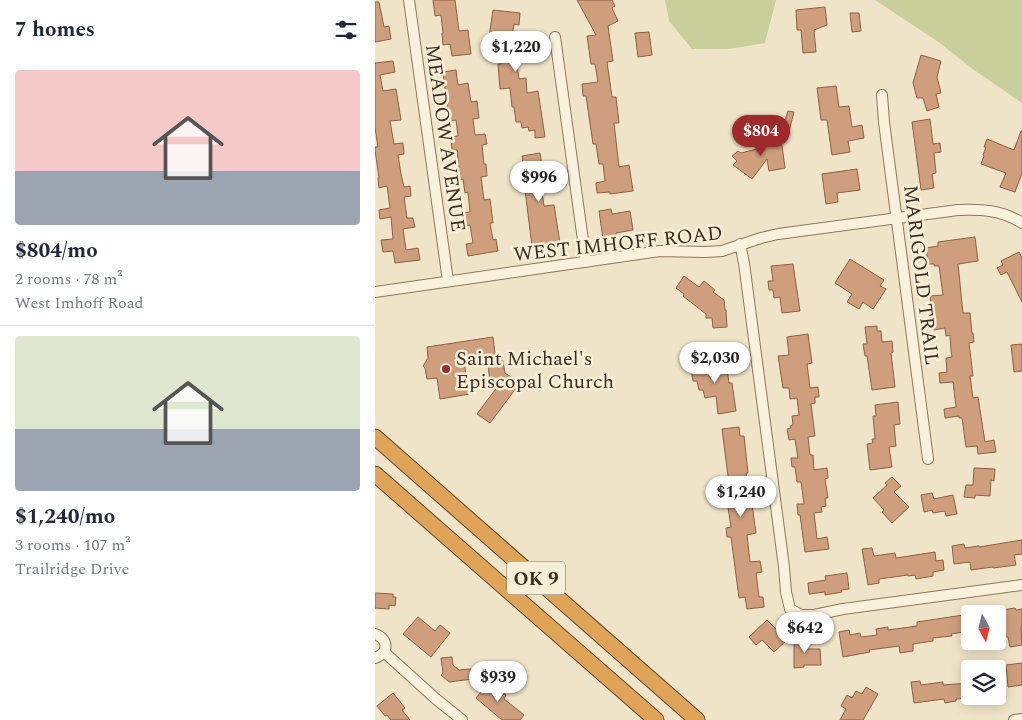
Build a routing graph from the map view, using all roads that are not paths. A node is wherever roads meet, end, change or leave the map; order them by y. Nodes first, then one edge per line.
1 (409, 0) edge
2 (555, 37) dead end
3 (882, 95) dead end
4 (897, 218) junction
5 (1022, 223) edge
6 (740, 244) junction
7 (586, 262) junction
8 (448, 281) junction
9 (375, 292) edge
10 (375, 437) edge
11 (928, 459) dead end
12 (375, 474) edge
13 (1022, 585) edge
14 (375, 634) edge
15 (379, 655) edge
16 (1022, 719) edge
17 (462, 720) edge
18 (656, 720) edge
19 (697, 720) edge
20 (1014, 720) edge

1 - 8 street, MEADOW AVENUE
2 - 7 street
3 - 4 street, MARIGOLD TRAIL
4 - 5 street, WEST IMHOFF ROAD
4 - 6 street, WEST IMHOFF ROAD
4 - 11 street, MARIGOLD TRAIL
6 - 7 street, WEST IMHOFF ROAD
6 - 13 street
7 - 8 street, WEST IMHOFF ROAD
8 - 9 street, WEST IMHOFF ROAD
10 - 19 highway, OK 9
12 - 18 highway, OK 9
14 - 15 street
15 - 17 street
16 - 20 street

